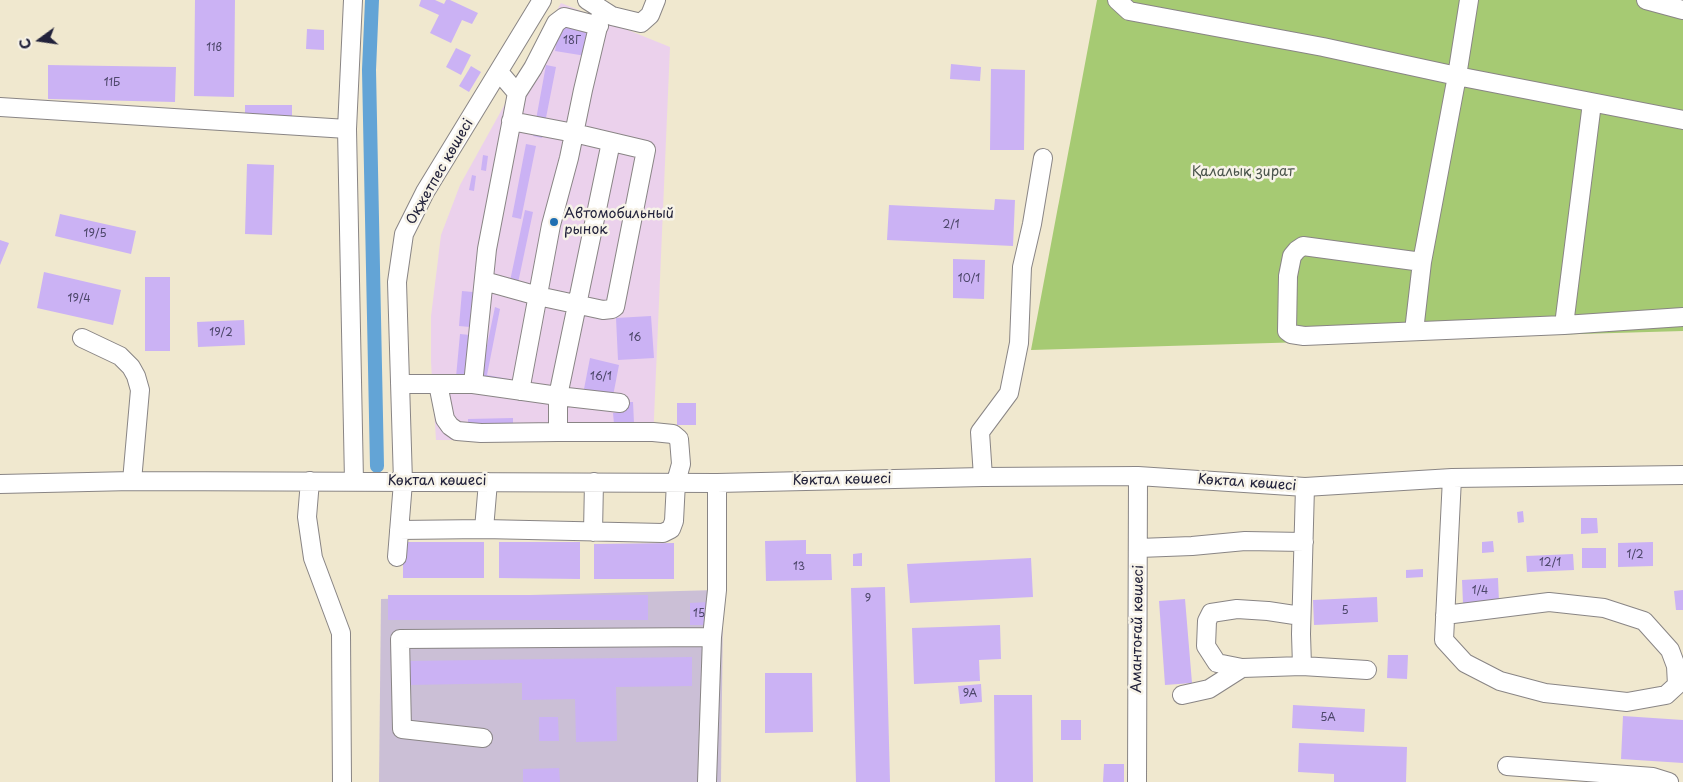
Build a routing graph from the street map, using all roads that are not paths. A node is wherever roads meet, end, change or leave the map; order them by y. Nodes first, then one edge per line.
1 (354, 0) edge
2 (542, 0) edge
3 (586, 0) edge
4 (656, 0) edge
5 (1117, 0) edge
6 (1646, 0) edge
7 (1466, 1) edge
8 (1683, 10) edge
9 (600, 18) junction
10 (500, 72) junction
11 (1457, 76) junction
12 (517, 93) junction
13 (1592, 103) junction
14 (0, 106) edge
15 (1683, 120) edge
16 (512, 121) junction
17 (348, 129) junction
18 (574, 133) junction
19 (611, 142) junction
20 (1043, 158) dead end
21 (1422, 262) junction
22 (484, 281) junction
23 (538, 296) junction
24 (578, 304) junction
25 (1683, 317) edge
26 (1564, 325) junction
27 (1414, 331) junction
28 (82, 338) dead end
29 (400, 384) junction
30 (438, 384) junction
31 (473, 384) junction
32 (520, 391) junction
33 (558, 396) junction
34 (620, 404) dead end
35 (558, 432) junction
36 (1683, 475) edge
37 (1138, 476) junction
38 (983, 477) junction
39 (1452, 478) junction
40 (132, 481) junction
41 (310, 481) junction
42 (354, 481) junction
43 (403, 482) junction
44 (488, 482) junction
45 (594, 482) junction
46 (676, 482) junction
47 (717, 483) junction
48 (0, 484) edge
49 (1305, 487) junction
50 (484, 529) junction
51 (399, 530) junction
52 (593, 532) junction
53 (1304, 542) junction
54 (1139, 548) junction
55 (397, 557) dead end
56 (1445, 615) junction
57 (1302, 616) junction
58 (712, 637) junction
59 (1302, 666) junction
60 (1242, 668) junction
61 (1367, 670) dead end
62 (1182, 695) dead end
63 (482, 738) dead end
64 (1507, 766) dead end
65 (342, 782) edge
66 (708, 782) edge
67 (1137, 782) edge
68 (1669, 782) edge

1 - 17 street
2 - 10 street, Оқжетпес көшесі
3 - 9 street
4 - 9 street
5 - 11 street
6 - 8 street
7 - 11 street
9 - 12 street
9 - 18 street
10 - 12 street
10 - 29 street, Оқжетпес көшесі
11 - 13 street
11 - 21 street
12 - 16 street
13 - 15 street
13 - 26 street
14 - 17 street
16 - 18 street
16 - 22 street
17 - 42 street
18 - 19 street
18 - 23 street
19 - 24 street
19 - 24 street
20 - 38 street
21 - 27 street
21 - 27 street
22 - 23 street
22 - 31 street
23 - 24 street
23 - 32 street
24 - 33 street
25 - 26 street
26 - 27 street
28 - 40 street
29 - 30 street
29 - 43 street, Оқжетпес көшесі
30 - 31 street
30 - 35 street
31 - 32 street
32 - 33 street
33 - 34 street
33 - 35 street
35 - 46 street
36 - 39 street, Көктал көшесі
37 - 38 street, Көктал көшесі
37 - 49 street, Көктал көшесі
37 - 54 street, Амантоғай көшесі
38 - 47 street, Көктал көшесі
39 - 49 street, Көктал көшесі
39 - 56 street
40 - 41 street, Көктал көшесі
40 - 48 street, Көктал көшесі
41 - 42 street, Көктал көшесі
41 - 65 street
42 - 43 street, Көктал көшесі
43 - 44 street, Көктал көшесі
43 - 51 street, Оқжетпес көшесі
44 - 45 street, Көктал көшесі
44 - 50 street
45 - 46 street, Көктал көшесі
45 - 52 street
46 - 47 street, Көктал көшесі
46 - 52 street
47 - 58 street
49 - 53 street
50 - 51 street
50 - 52 street
51 - 55 street, Оқжетпес көшесі
53 - 54 street
53 - 57 street
54 - 67 street, Амантоғай көшесі
56 - 56 street
57 - 59 street
57 - 60 street
58 - 63 street
58 - 66 street
59 - 60 street
59 - 61 street
60 - 62 street
64 - 68 street

